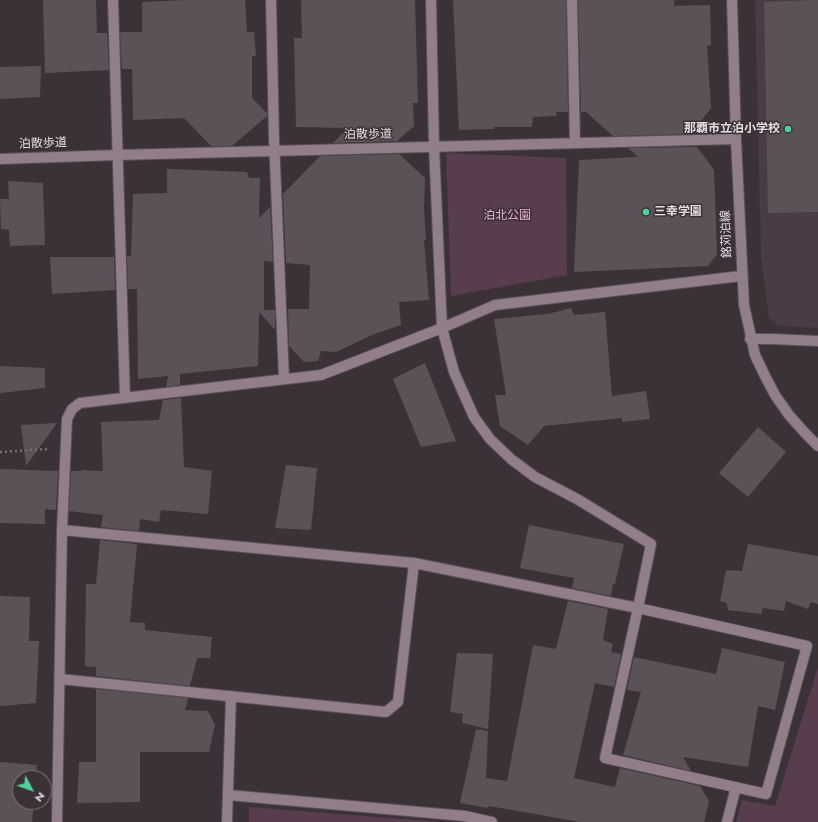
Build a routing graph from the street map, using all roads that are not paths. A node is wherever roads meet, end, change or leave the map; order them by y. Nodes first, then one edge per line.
1 (113, 0) edge
2 (271, 0) edge
3 (431, 0) edge
4 (572, 0) edge
5 (732, 0) edge
6 (736, 139) junction
7 (576, 142) junction
8 (434, 146) junction
9 (274, 150) junction
10 (117, 155) junction
11 (0, 159) edge
12 (741, 276) junction
13 (442, 328) junction
14 (750, 339) junction
15 (818, 341) edge
16 (284, 379) junction
17 (125, 398) junction
18 (818, 446) edge
19 (62, 530) junction
20 (414, 563) junction
21 (638, 608) junction
22 (60, 679) junction
23 (231, 696) junction
24 (736, 787) junction
25 (228, 795) junction
26 (57, 822) edge
27 (227, 822) edge
28 (492, 822) edge
29 (727, 822) edge

1 - 10 street
2 - 9 street
3 - 8 street
4 - 7 street
5 - 6 street, 銘苅泊線
6 - 7 street, 泊散歩道
6 - 12 street, 銘苅泊線
7 - 8 street, 泊散歩道
8 - 9 street, 泊散歩道
8 - 13 street
9 - 10 street, 泊散歩道
9 - 16 street
10 - 11 street, 泊散歩道
10 - 17 street
12 - 13 street
12 - 14 street, 銘苅泊線
13 - 16 street
13 - 21 street
14 - 15 street
14 - 18 street, 銘苅泊線
16 - 17 street
17 - 19 street
19 - 20 street
19 - 22 street
20 - 21 street
20 - 23 street
21 - 24 street
21 - 24 street
22 - 23 street
22 - 26 street
23 - 25 street
24 - 29 street
25 - 27 street
25 - 28 street

